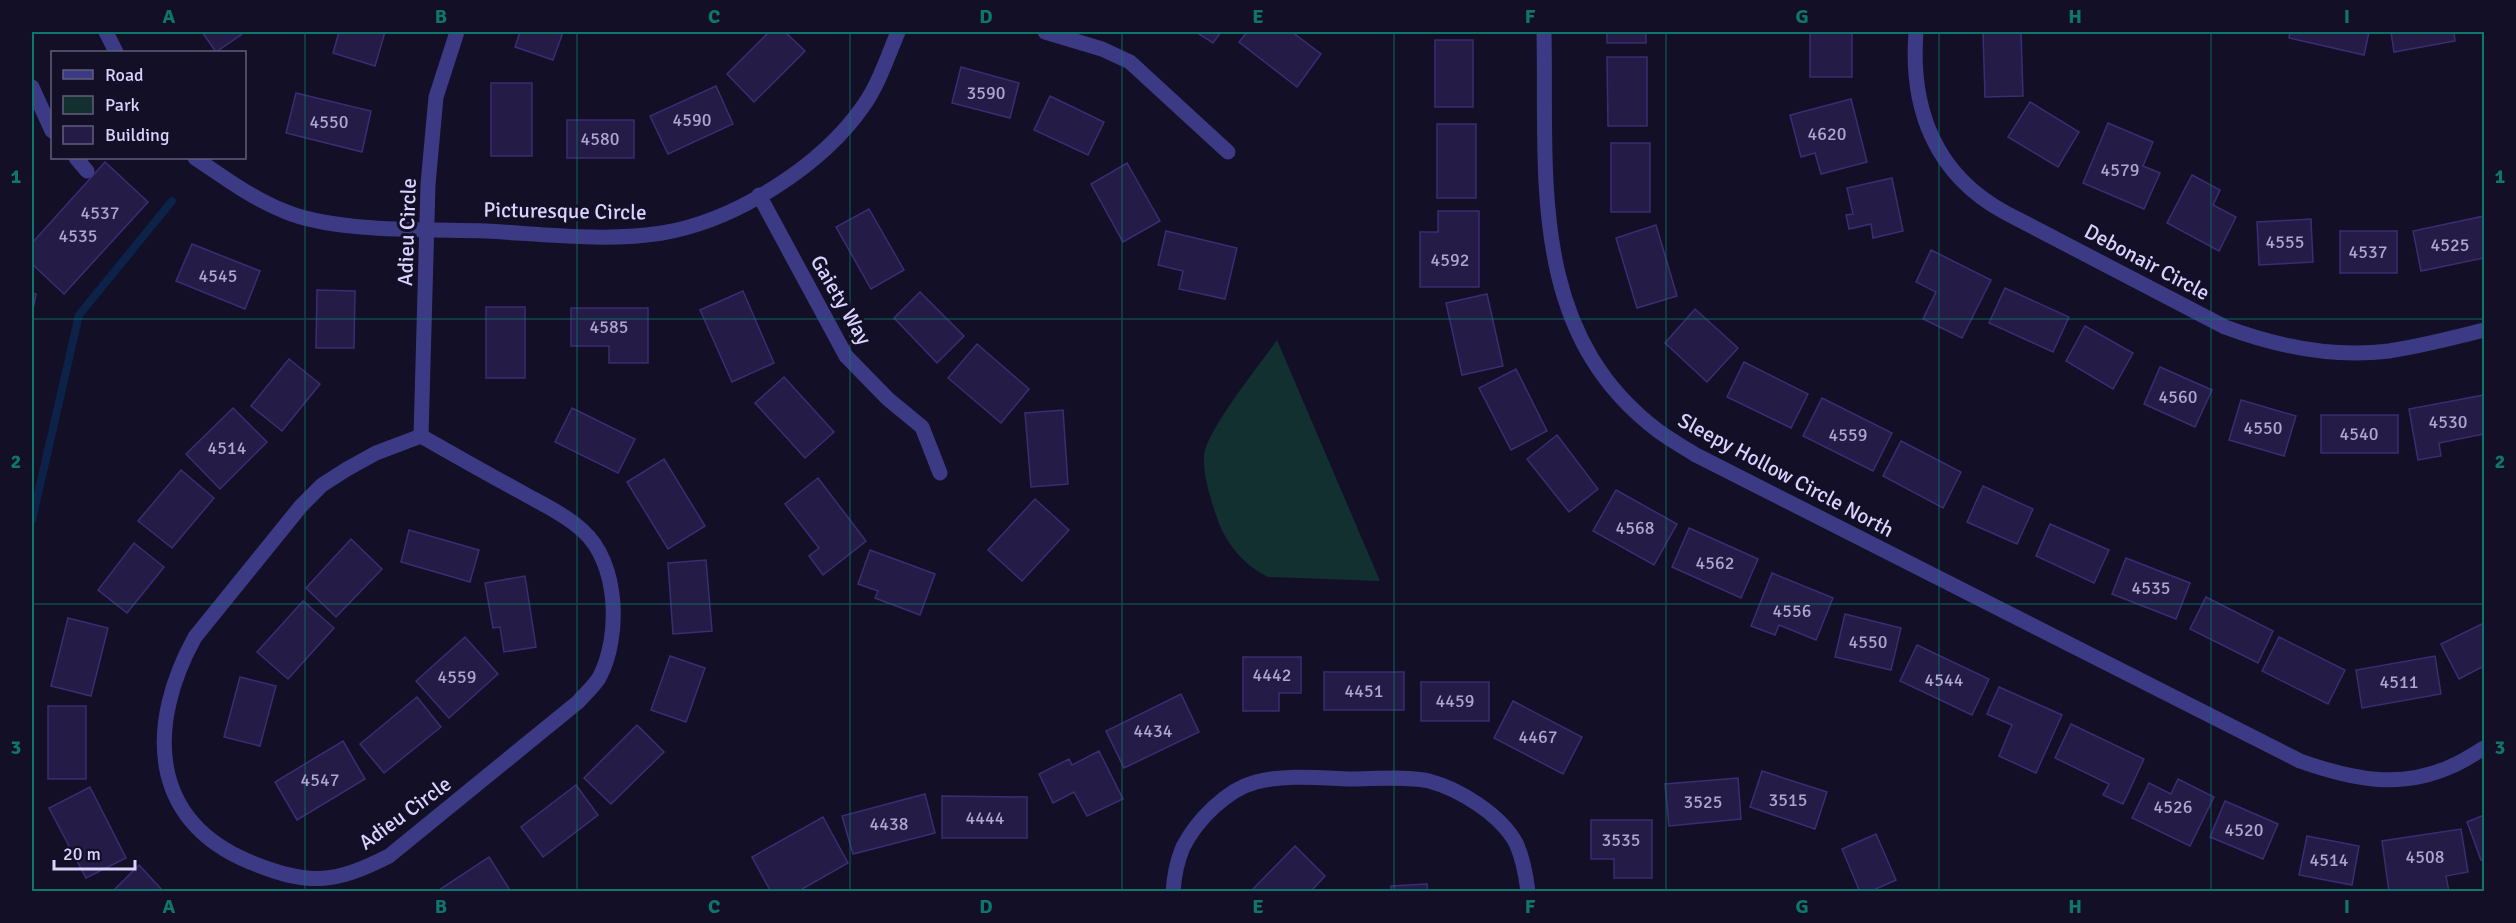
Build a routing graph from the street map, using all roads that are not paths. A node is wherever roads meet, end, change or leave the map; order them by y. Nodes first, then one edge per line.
1 (106, 32) edge
2 (457, 32) edge
3 (898, 32) edge
4 (1045, 32) edge
5 (1544, 32) edge
6 (1916, 32) edge
7 (116, 51) edge
8 (32, 87) edge
9 (51, 129) edge
10 (1228, 152) dead end
11 (77, 159) edge
12 (196, 159) edge
13 (87, 171) dead end
14 (759, 195) junction
15 (428, 229) junction
16 (2484, 330) edge
17 (421, 436) junction
18 (940, 473) dead end
19 (2484, 748) edge
20 (1173, 891) edge
21 (1528, 891) edge

1 - 7 street
2 - 15 street, Adieu Circle
3 - 14 street, Picturesque Circle
4 - 10 street
5 - 19 street, Sleepy Hollow Circle North
6 - 16 street, Debonair Circle
8 - 9 street
11 - 13 street
12 - 15 street, Picturesque Circle
14 - 15 street, Picturesque Circle
14 - 18 street, Gaiety Way
15 - 17 street, Adieu Circle
17 - 17 street, Adieu Circle
20 - 21 street

